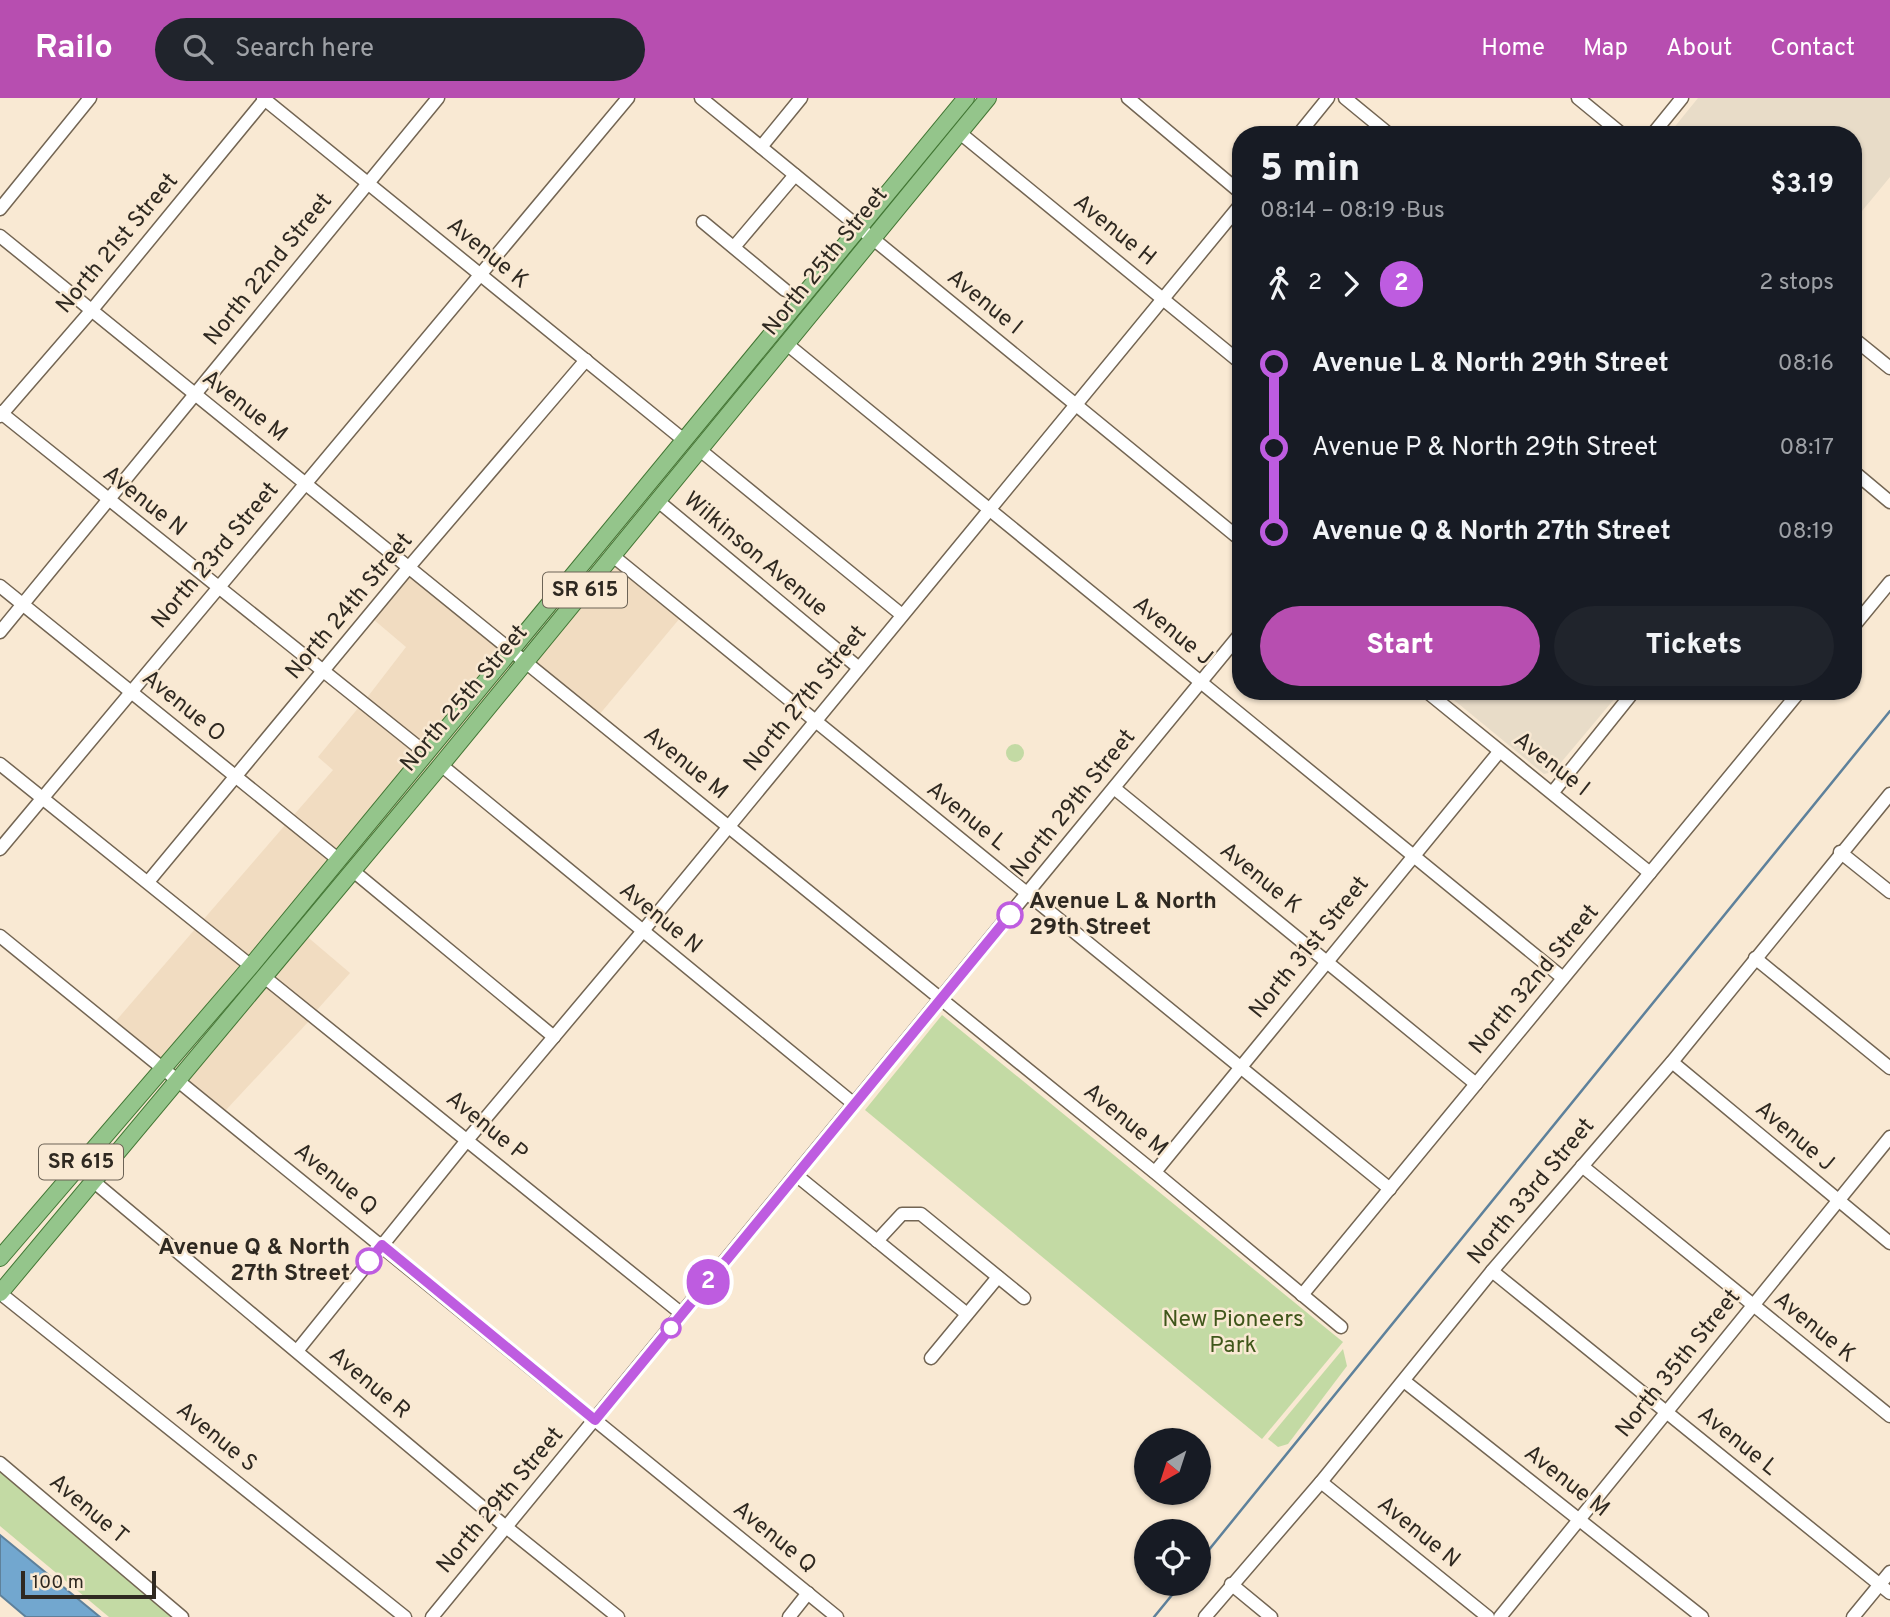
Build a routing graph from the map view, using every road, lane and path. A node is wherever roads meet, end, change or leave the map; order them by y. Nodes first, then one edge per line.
1 (90, 98) edge
2 (265, 98) edge
3 (438, 98) edge
4 (628, 98) edge
5 (701, 98) edge
6 (801, 98) edge
7 (966, 98) edge
8 (988, 98) edge
9 (1128, 98) edge
10 (1328, 98) edge
11 (1345, 98) edge
12 (1578, 98) edge
13 (1682, 98) edge
14 (980, 105) edge
15 (1305, 126) edge
16 (1379, 126) edge
17 (1612, 126) edge
18 (1659, 126) edge
19 (960, 133) junction
20 (761, 147) junction
21 (795, 175) junction
22 (368, 183) junction
23 (1232, 185) edge
24 (0, 209) edge
25 (1232, 215) edge
26 (703, 222) dead end
27 (859, 228) junction
28 (0, 236) edge
29 (873, 239) junction
30 (733, 247) junction
31 (479, 275) junction
32 (785, 290) dead end
33 (1163, 298) junction
34 (91, 311) junction
35 (788, 345) junction
36 (1862, 345) edge
37 (1232, 356) edge
38 (586, 360) junction
39 (1890, 368) edge
40 (193, 395) junction
41 (1075, 404) junction
42 (1, 414) edge
43 (685, 441) junction
44 (700, 450) junction
45 (1862, 479) edge
46 (304, 482) junction
47 (108, 501) junction
48 (658, 501) junction
49 (1890, 502) edge
50 (988, 511) junction
51 (1232, 533) edge
52 (626, 539) junction
53 (613, 556) junction
54 (409, 567) junction
55 (1890, 582) edge
56 (0, 586) edge
57 (218, 586) junction
58 (23, 604) junction
59 (1862, 612) edge
60 (902, 615) junction
61 (0, 632) edge
62 (1232, 644) edge
63 (511, 651) junction
64 (525, 662) junction
65 (859, 667) junction
66 (323, 671) junction
67 (1200, 682) junction
68 (130, 691) junction
69 (1437, 700) edge
70 (1627, 700) edge
71 (1793, 700) edge
72 (814, 721) junction
73 (1499, 752) junction
74 (427, 754) junction
75 (0, 764) edge
76 (441, 765) junction
77 (236, 777) junction
78 (1114, 788) junction
79 (1553, 792) junction
80 (1890, 794) edge
81 (41, 798) junction
82 (729, 825) junction
83 (0, 849) edge
84 (1840, 852) junction
85 (1413, 855) junction
86 (345, 865) junction
87 (1650, 873) junction
88 (148, 882) junction
89 (1890, 892) edge
90 (1027, 894) junction
91 (642, 932) junction
92 (0, 936) edge
93 (1755, 958) junction
94 (1327, 960) junction
95 (257, 971) junction
96 (1563, 978) junction
97 (940, 1000) junction
98 (554, 1037) junction
99 (1672, 1062) junction
100 (1239, 1068) junction
101 (1890, 1068) edge
102 (164, 1069) junction
103 (178, 1080) junction
104 (1476, 1084) junction
105 (854, 1104) junction
106 (1890, 1137) edge
107 (468, 1139) junction
108 (1582, 1166) junction
109 (1155, 1172) junction
110 (796, 1175) junction
111 (93, 1181) junction
112 (1390, 1189) junction
113 (1839, 1202) junction
114 (877, 1241) junction
115 (1890, 1243) edge
116 (382, 1245) junction
117 (0, 1258) edge
118 (1492, 1271) junction
119 (998, 1277) junction
120 (0, 1293) edge
121 (1303, 1295) junction
122 (1024, 1298) dead end
123 (1754, 1306) junction
124 (682, 1314) junction
125 (968, 1314) junction
126 (1341, 1327) dead end
127 (297, 1351) junction
128 (931, 1358) dead end
129 (1404, 1381) junction
130 (1668, 1414) junction
131 (1890, 1416) edge
132 (595, 1420) junction
133 (0, 1463) edge
134 (1321, 1482) junction
135 (1578, 1519) junction
136 (506, 1527) junction
137 (1890, 1572) edge
138 (1231, 1584) junction
139 (1879, 1584) junction
140 (808, 1593) junction
141 (1890, 1593) edge
142 (182, 1617) edge
143 (405, 1617) edge
144 (432, 1617) edge
145 (618, 1617) edge
146 (789, 1617) edge
147 (837, 1617) edge
148 (1205, 1617) edge
149 (1271, 1617) edge
150 (1488, 1617) edge
151 (1500, 1617) edge
152 (1702, 1617) edge
153 (1853, 1617) edge

1 - 24 street
2 - 22 street, Avenue K
2 - 34 street, North 21st Street
3 - 22 street, North 22nd Street
4 - 31 street, North 23rd Street
5 - 20 street, Avenue I
6 - 20 street
7 - 27 main road, North 25th Street / SR 615
8 - 14 main road, North 25th Street / SR 615
9 - 23 street
10 - 15 street
11 - 16 street
12 - 17 street
13 - 18 street
14 - 19 main road, North 25th Street / SR 615
19 - 29 main road, North 25th Street / SR 615
19 - 33 street, Avenue H
20 - 21 street, Avenue I
21 - 27 street, Avenue I
21 - 30 street
22 - 31 street, Avenue K
22 - 40 street, North 22nd Street
25 - 33 street, North 27th Street
26 - 30 street
27 - 29 street, Avenue I
27 - 43 main road, North 25th Street / SR 615
28 - 34 street, Avenue M
29 - 35 main road, North 25th Street / SR 615
29 - 41 street, Avenue I
30 - 32 street
31 - 38 street, Avenue K
31 - 46 street, North 23rd Street
33 - 37 street, Avenue H
33 - 41 street, North 27th Street
34 - 40 street, Avenue M
34 - 42 street, North 21st Street
35 - 44 main road, North 25th Street / SR 615
35 - 50 street, Avenue J
36 - 39 street
38 - 43 street, Avenue K
38 - 54 street, North 24th Street
40 - 46 street, Avenue M
40 - 47 street, North 22nd Street
41 - 50 street, North 27th Street
41 - 51 street, Avenue I
42 - 47 street, Avenue N
43 - 52 main road
43 - 63 main road, North 25th Street / SR 615
44 - 48 main road, North 25th Street / SR 615
44 - 60 street
45 - 49 street
46 - 54 street, Avenue M
46 - 57 street, North 23rd Street
47 - 57 street, Avenue N
47 - 58 street, North 22nd Street
48 - 52 main road, North 25th Street / SR 615
48 - 65 street, Wilkinson Avenue
50 - 60 street, North 27th Street
50 - 67 street, Avenue J
52 - 53 main road, North 25th Street / SR 615
53 - 64 main road, North 25th Street / SR 615
53 - 72 street, Avenue L
54 - 63 street, Avenue M
54 - 66 street, North 24th Street
55 - 59 street
56 - 58 street, Avenue O
57 - 66 street, Avenue N
57 - 68 street, North 23rd Street
58 - 61 street, North 22nd Street
58 - 68 street, Avenue O
60 - 65 street, North 27th Street
62 - 67 street, North 29th Street
63 - 64 street, Avenue M
63 - 74 main road, North 25th Street / SR 615
64 - 76 main road, North 25th Street / SR 615
64 - 82 street, Avenue M
65 - 72 street, North 27th Street
66 - 74 street, Avenue N
66 - 77 street, North 24th Street
67 - 78 street, North 29th Street
67 - 85 street, Avenue J
68 - 77 street, Avenue O
68 - 81 street, North 23rd Street
69 - 73 street, Avenue I
70 - 79 street
71 - 87 street, North 32nd Street
72 - 82 street, North 27th Street
72 - 90 street, Avenue L
73 - 79 street, Avenue I
73 - 85 street, North 31st Street
74 - 86 main road, North 25th Street / SR 615
75 - 81 street, Avenue P
76 - 86 main road, North 25th Street / SR 615
76 - 91 street, Avenue N
77 - 86 street, Avenue O
77 - 88 street, North 24th Street
78 - 90 street, North 29th Street
78 - 94 street, Avenue K
79 - 87 street, Avenue I
80 - 84 street, North 33rd Street
81 - 83 street, North 23rd Street
81 - 88 street, Avenue P
82 - 91 street, North 27th Street
82 - 97 street, Avenue M
84 - 89 street
84 - 93 street, North 33rd Street
85 - 94 street, North 31st Street
85 - 96 street, Avenue J
86 - 95 main road, North 25th Street / SR 615
86 - 95 main road, North 25th Street / SR 615
86 - 98 street, Avenue O
87 - 96 street, North 32nd Street
88 - 95 street, Avenue P
90 - 97 street, North 29th Street
90 - 100 street, Avenue L
91 - 98 street, North 27th Street
91 - 105 street, Avenue N
92 - 102 street, Avenue Q
93 - 99 street, North 33rd Street
93 - 101 street
94 - 100 street, North 31st Street
94 - 104 street, Avenue K
95 - 102 main road, North 25th Street / SR 615
95 - 103 main road, North 25th Street / SR 615
95 - 107 street, Avenue P
96 - 104 street, North 32nd Street
97 - 105 street, North 29th Street
97 - 109 street, Avenue M
98 - 107 street, North 27th Street
99 - 108 street, North 33rd Street
99 - 113 street, Avenue J
100 - 109 street, North 31st Street
100 - 112 street, Avenue L
102 - 103 street, Avenue Q
102 - 117 main road, North 25th Street / SR 615
103 - 111 main road, North 25th Street / SR 615
103 - 116 street, Avenue Q
104 - 112 street, North 32nd Street
105 - 110 street, North 29th Street
106 - 113 street, North 35th Street
107 - 116 street, North 27th Street
107 - 124 street, Avenue P
108 - 118 street, North 33rd Street
108 - 123 street, Avenue K
109 - 121 street, Avenue M
110 - 114 street
110 - 124 street, North 29th Street
111 - 120 main road, North 25th Street / SR 615
111 - 127 street, Avenue R
112 - 121 street, North 32nd Street
113 - 115 street, Avenue J
113 - 123 street, North 35th Street
114 - 119 street
114 - 125 street
116 - 127 street, North 27th Street
116 - 132 street, Avenue Q
118 - 129 street, North 33rd Street
118 - 130 street, Avenue L
119 - 122 street
119 - 125 street
120 - 143 street, Avenue S
121 - 126 street, Avenue M
123 - 130 street, North 35th Street
123 - 131 street, Avenue K
124 - 132 street, North 29th Street
125 - 128 street
127 - 136 street, Avenue R
129 - 134 street, North 33rd Street
129 - 135 street, Avenue M
130 - 135 street, North 35th Street
130 - 139 street, Avenue L
132 - 136 street, North 29th Street
132 - 140 street, Avenue Q
133 - 142 street, Avenue T
134 - 138 street, North 33rd Street
134 - 150 street, Avenue N
135 - 151 street, North 35th Street
135 - 152 street, Avenue M
136 - 144 street, North 29th Street
136 - 145 street, Avenue R
137 - 139 street
138 - 148 street, North 33rd Street
138 - 149 street
139 - 141 street, Avenue L
139 - 153 street
140 - 146 street
140 - 147 street, Avenue Q

